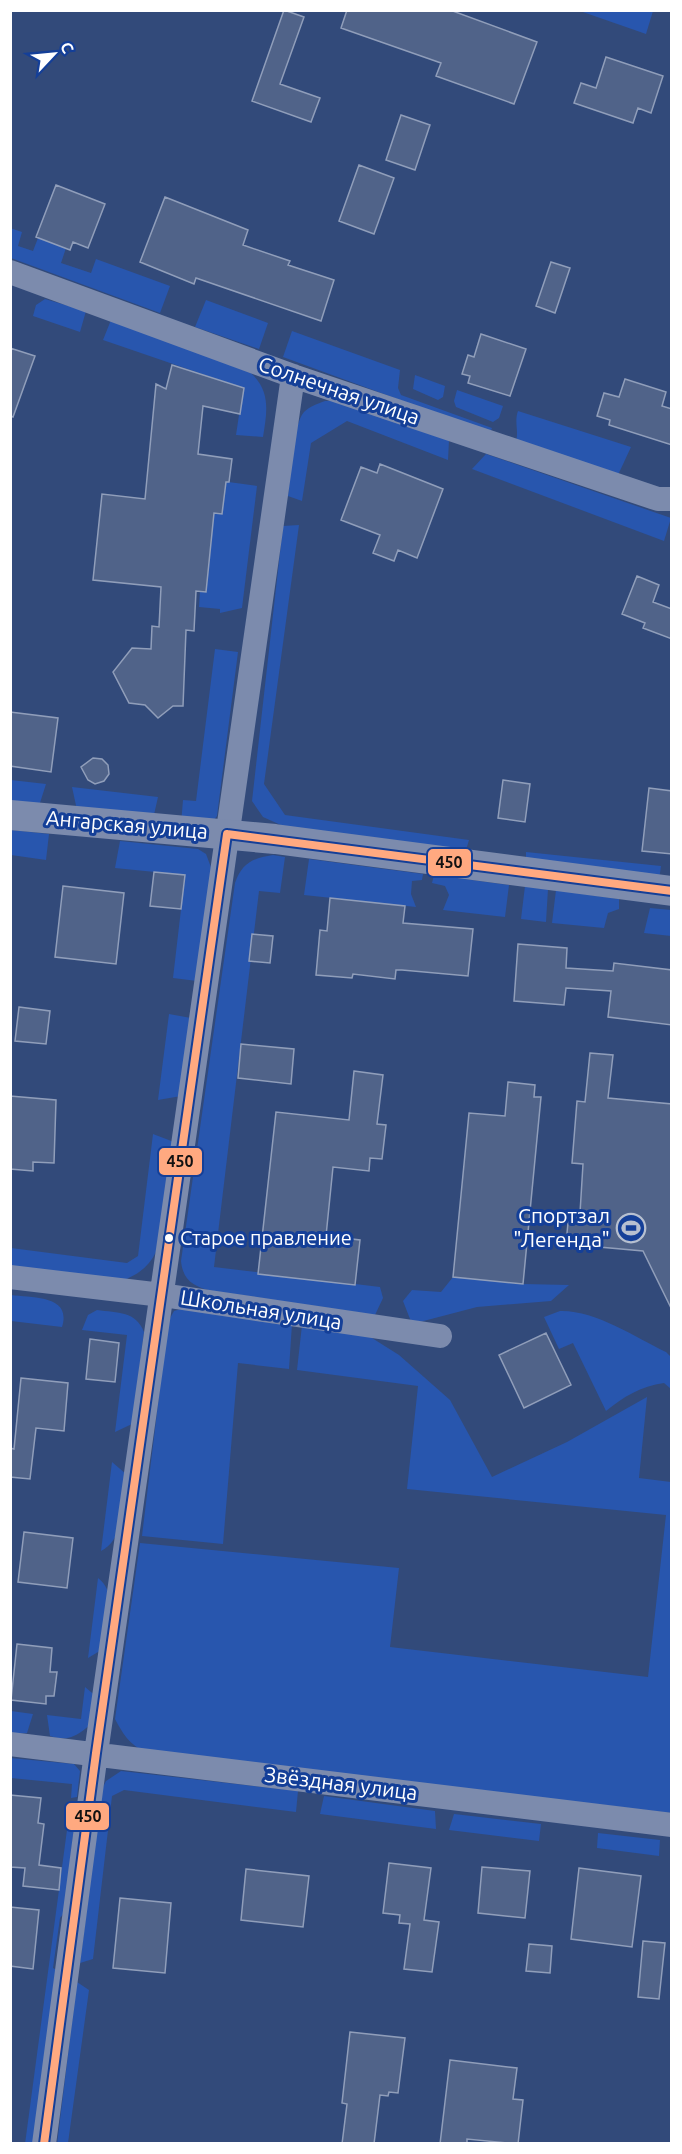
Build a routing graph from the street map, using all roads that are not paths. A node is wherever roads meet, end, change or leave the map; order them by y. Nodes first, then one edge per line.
1 (10, 272) edge
2 (293, 376) junction
3 (672, 499) edge
4 (10, 815) edge
5 (227, 834) junction
6 (672, 891) edge
7 (10, 1277) edge
8 (162, 1295) junction
9 (440, 1336) dead end
10 (10, 1743) edge
11 (96, 1753) junction
12 (672, 1825) edge
13 (44, 2144) edge

1 - 2 street, Солнечная улица
2 - 3 street, Солнечная улица
2 - 5 street
4 - 5 street, Ангарская улица
5 - 6 street, Ангарская улица
5 - 8 street
7 - 8 street, Школьная улица
8 - 9 street, Школьная улица
8 - 11 street
10 - 11 street, Звёздная улица
11 - 12 street, Звёздная улица
11 - 13 street

